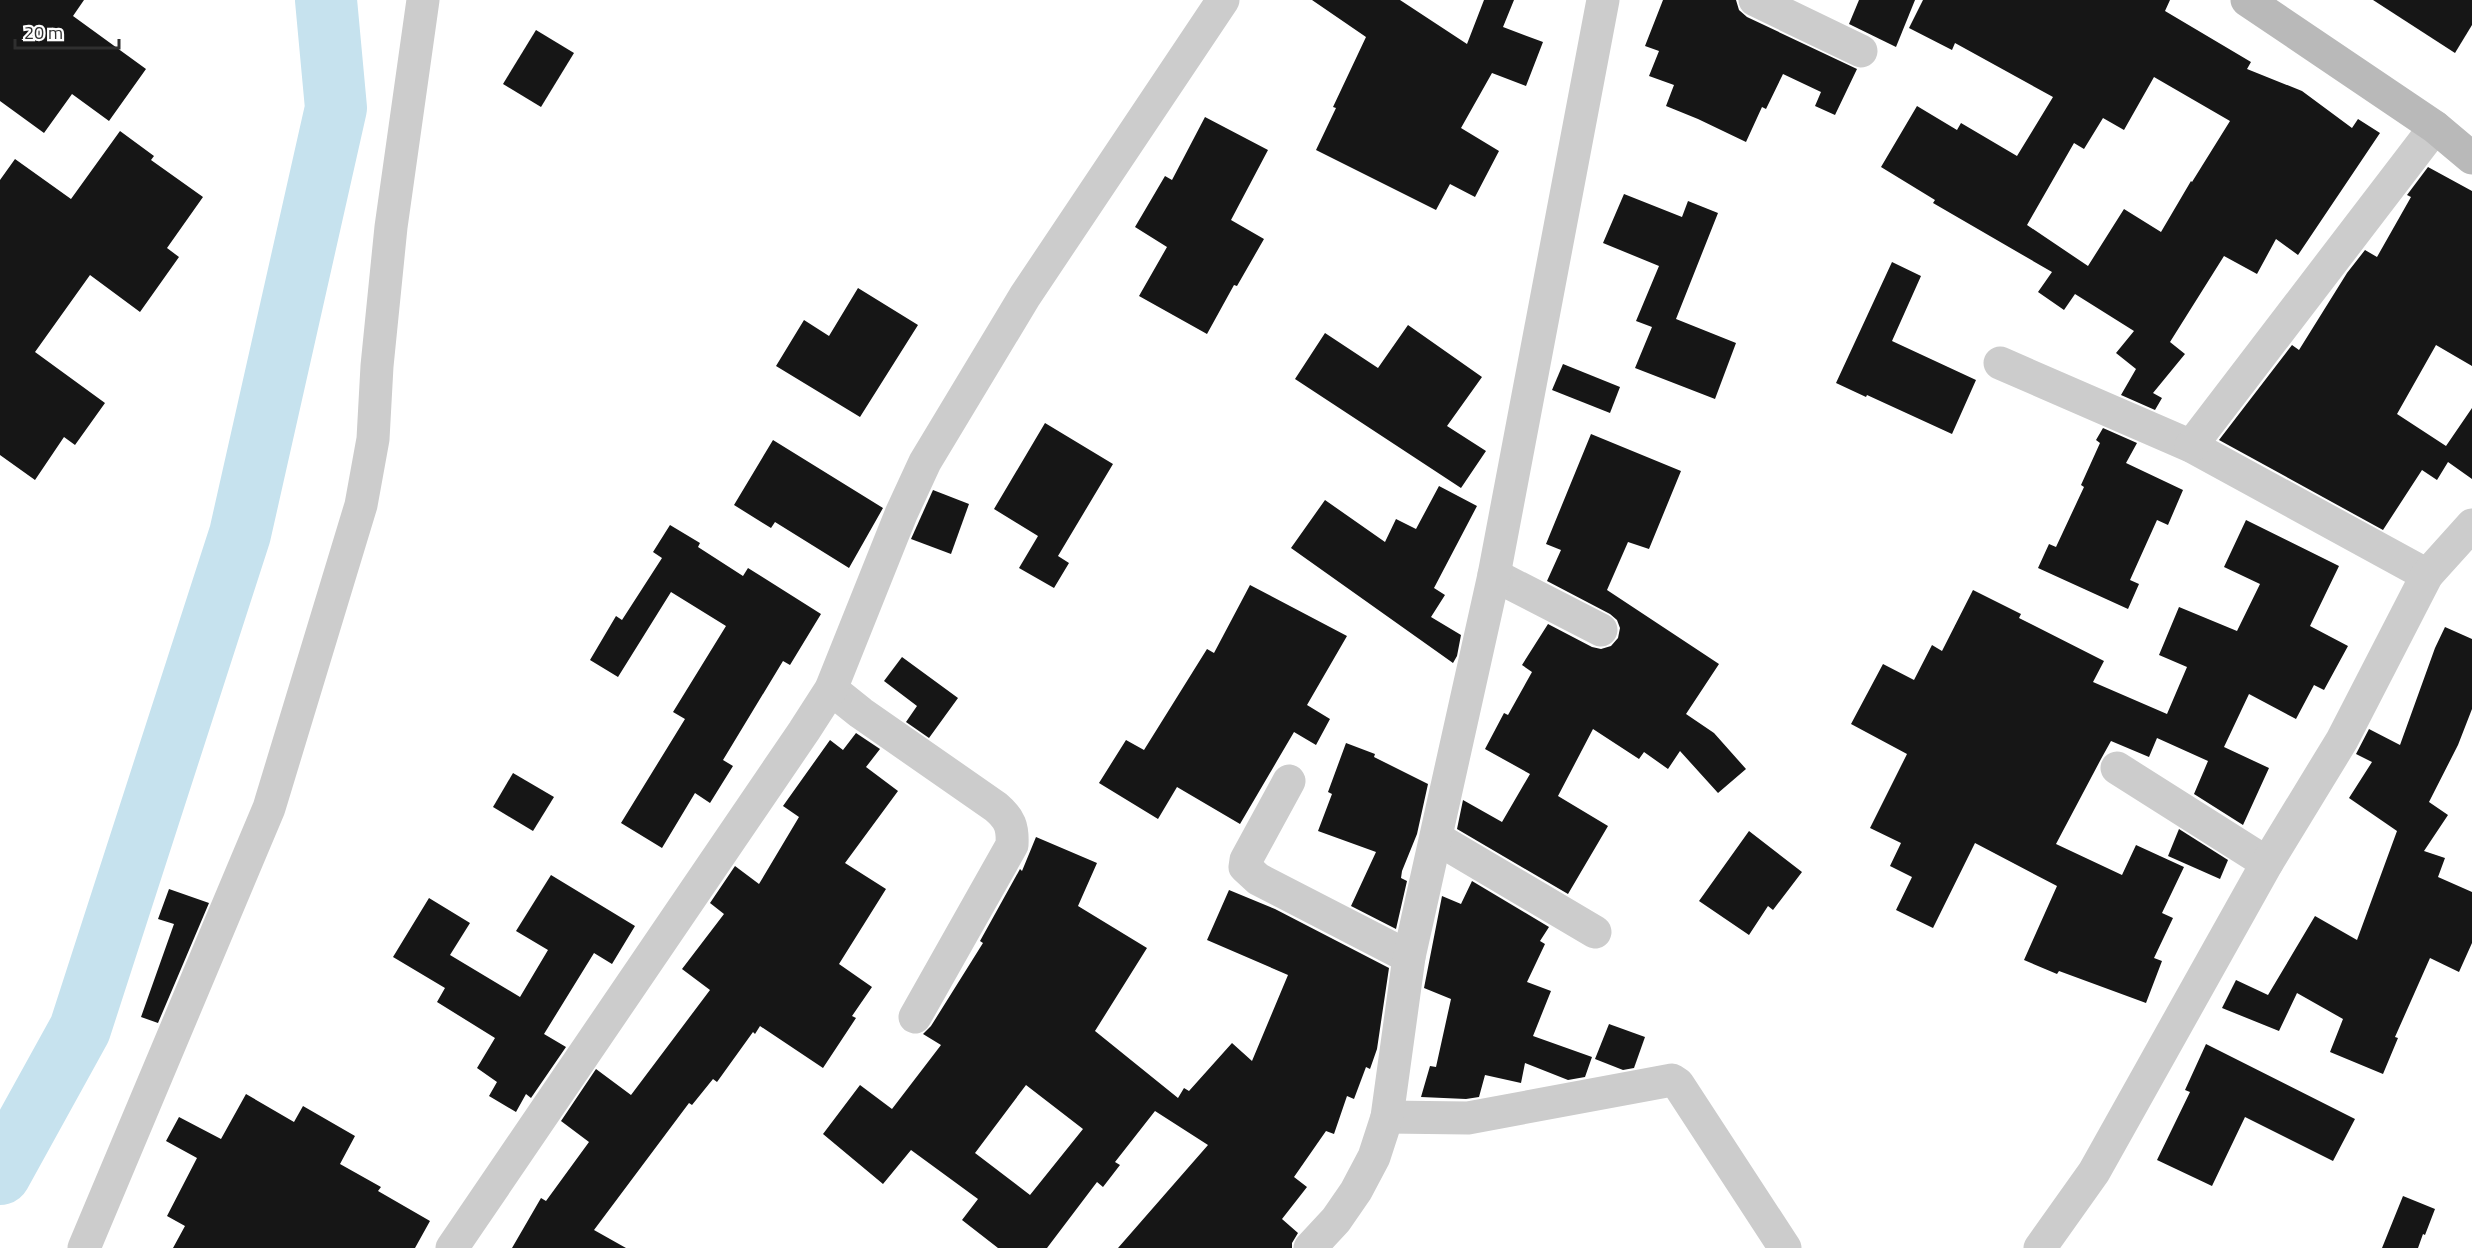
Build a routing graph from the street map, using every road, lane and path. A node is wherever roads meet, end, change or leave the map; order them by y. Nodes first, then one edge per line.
1 (423, 0) edge
2 (1223, 0) edge
3 (1755, 0) edge
4 (2247, 0) edge
5 (1596, 2) edge
6 (1861, 51) dead end
7 (2435, 127) junction
8 (2472, 158) edge
9 (2000, 363) dead end
10 (2191, 446) junction
11 (2472, 525) edge
12 (1494, 575) junction
13 (2427, 575) junction
14 (1601, 630) dead end
15 (831, 688) junction
16 (2117, 768) dead end
17 (1289, 781) dead end
18 (1436, 838) junction
19 (2267, 863) junction
20 (1595, 932) dead end
21 (1409, 957) junction
22 (915, 1017) dead end
23 (1387, 1117) junction
24 (84, 1248) edge
25 (452, 1248) edge
26 (1310, 1248) edge
27 (1785, 1248) edge
28 (2040, 1248) edge

1 - 24 street
2 - 15 street
3 - 6 street
4 - 7 street
5 - 12 street
7 - 8 street
7 - 10 street
9 - 10 street
10 - 13 street
11 - 13 street
12 - 14 street
12 - 18 street
13 - 19 street
15 - 22 street
15 - 25 street
16 - 19 street
17 - 21 street
18 - 20 street
18 - 21 street
19 - 28 street
21 - 23 street
23 - 26 street
23 - 27 street

